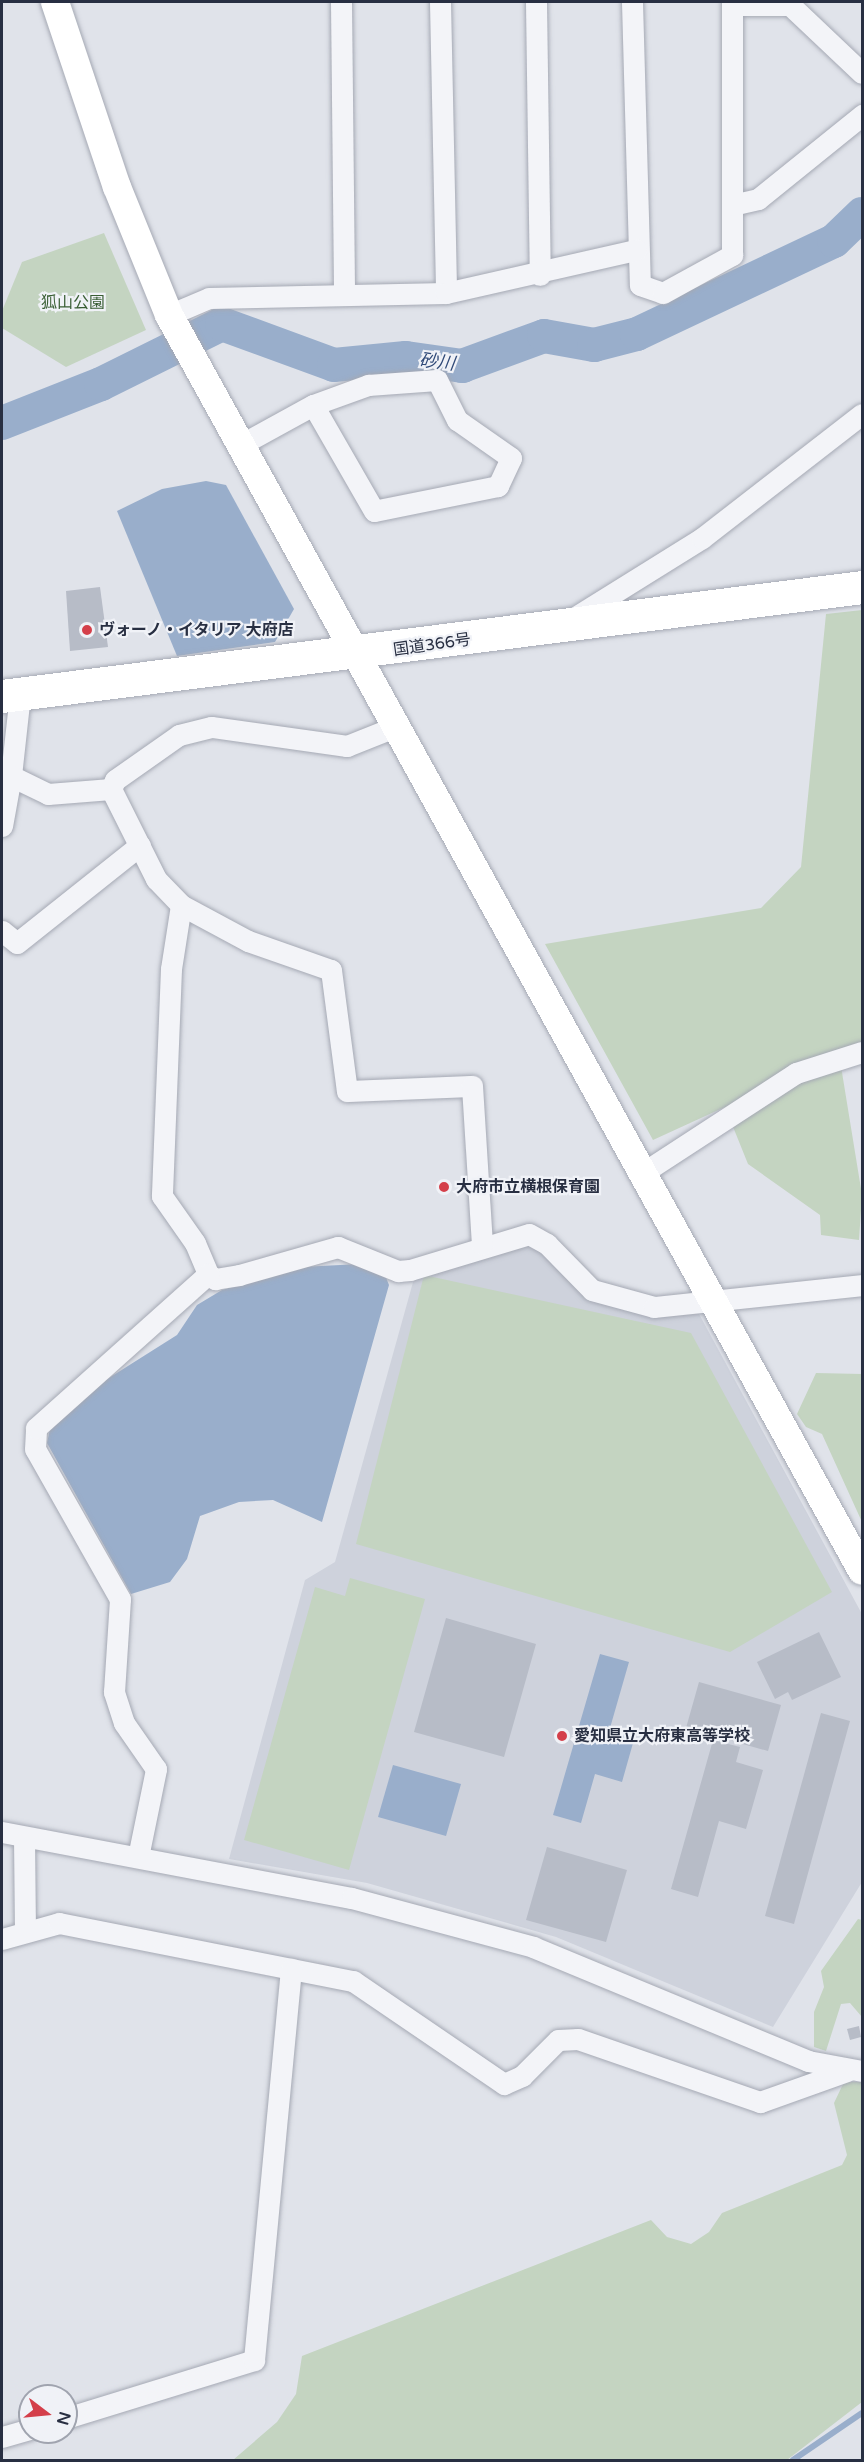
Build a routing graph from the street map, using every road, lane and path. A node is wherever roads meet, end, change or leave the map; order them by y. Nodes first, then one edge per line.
1 (55, 2) edge
2 (341, 2) edge
3 (440, 2) edge
4 (536, 2) edge
5 (632, 2) edge
6 (732, 3) edge
7 (862, 73) edge
8 (862, 115) edge
9 (732, 205) junction
10 (636, 250) junction
11 (540, 275) junction
12 (446, 293) junction
13 (344, 294) junction
14 (173, 320) junction
15 (313, 405) junction
16 (862, 414) edge
17 (242, 444) junction
18 (862, 587) edge
19 (559, 627) junction
20 (361, 655) junction
21 (10, 695) edge
22 (397, 726) junction
23 (11, 776) junction
24 (111, 789) junction
25 (2, 826) edge
26 (140, 845) junction
27 (181, 905) junction
28 (2, 931) edge
29 (862, 1052) edge
30 (641, 1174) junction
31 (482, 1245) junction
32 (208, 1274) junction
33 (862, 1285) edge
34 (710, 1302) junction
35 (862, 1571) edge
36 (2, 1832) edge
37 (24, 1837) junction
38 (138, 1857) junction
39 (25, 1931) junction
40 (2, 1939) edge
41 (291, 1970) junction
42 (855, 2071) edge
43 (78, 2414) edge
44 (18, 2433) edge
45 (2, 2438) edge

1 - 14 street
2 - 13 street
3 - 12 street
4 - 11 street
5 - 10 street
6 - 7 street
6 - 9 street
8 - 9 street
9 - 10 street
10 - 11 street
11 - 12 street
12 - 13 street
13 - 14 street
14 - 17 street
15 - 15 street
15 - 17 street
16 - 19 street
17 - 20 street
18 - 19 highway, 国道366号
19 - 20 highway, 国道366号
20 - 21 highway, 国道366号
20 - 22 street
21 - 23 street
22 - 24 street
22 - 30 street
23 - 24 street
23 - 25 street
24 - 26 street
26 - 27 street
26 - 28 street
27 - 31 street
27 - 32 street
29 - 30 street
30 - 34 street
31 - 32 street
31 - 34 street
32 - 38 street
33 - 34 street
34 - 35 street
36 - 37 street
37 - 38 street
37 - 39 street
38 - 42 street
39 - 40 street
39 - 41 street
41 - 42 street
41 - 43 street
44 - 45 street

